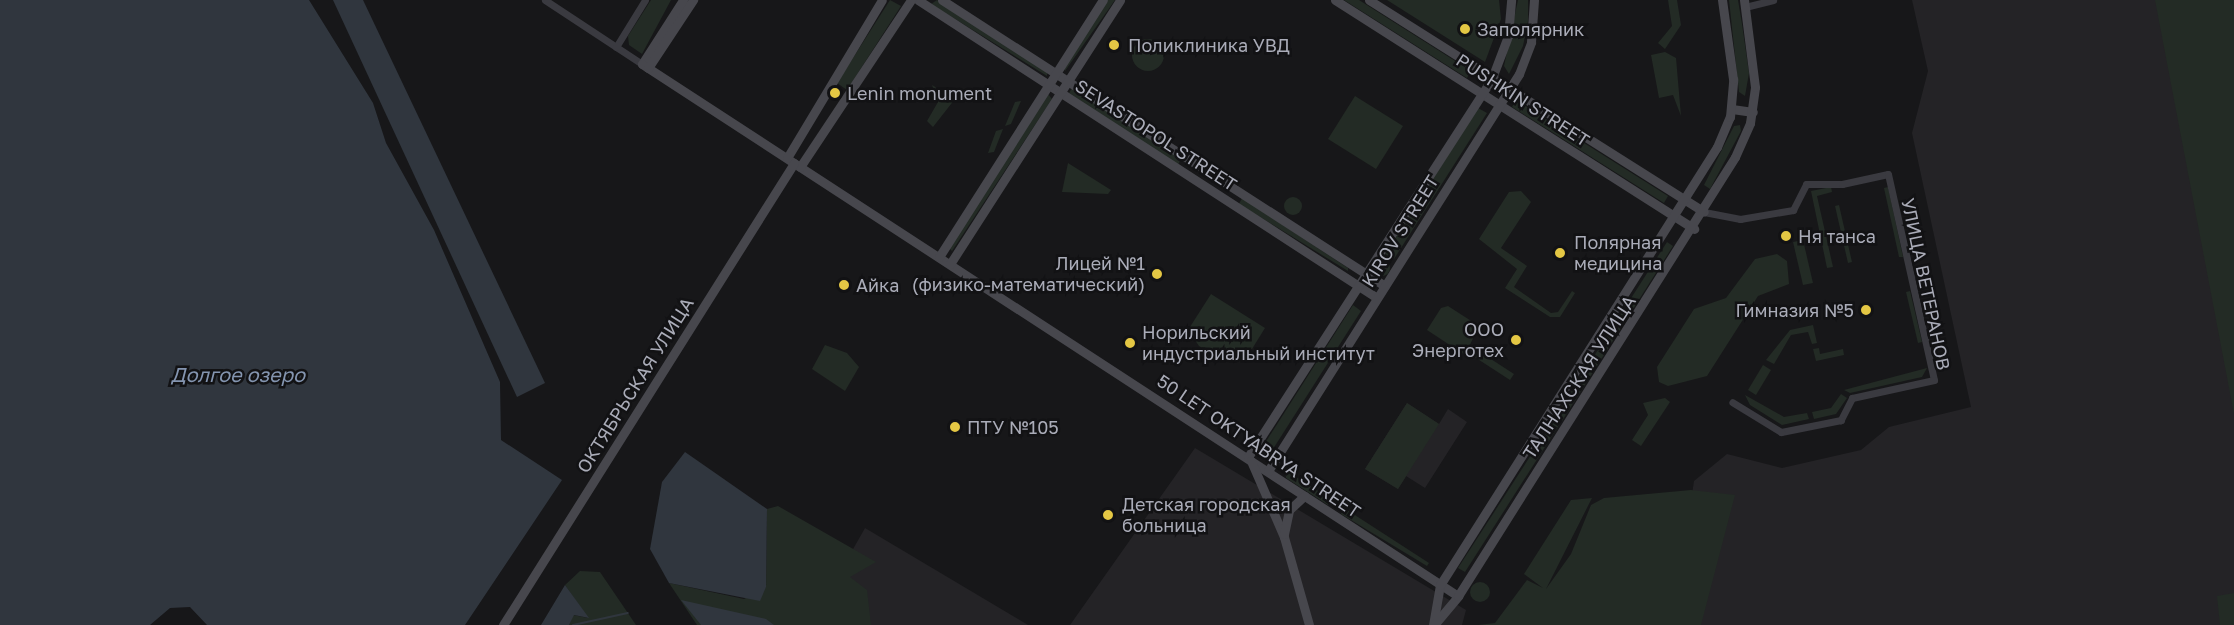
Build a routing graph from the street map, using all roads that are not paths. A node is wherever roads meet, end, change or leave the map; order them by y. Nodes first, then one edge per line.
1 (545, 0) edge
2 (645, 0) edge
3 (683, 0) edge
4 (693, 0) edge
5 (882, 0) edge
6 (911, 0) edge
7 (918, 0) edge
8 (942, 0) edge
9 (1103, 0) edge
10 (1120, 0) edge
11 (1335, 0) edge
12 (1369, 0) edge
13 (1511, 0) edge
14 (1534, 0) edge
15 (1722, 0) edge
16 (1773, 0) edge
17 (1745, 3) edge
18 (672, 25) junction
19 (616, 47) junction
20 (645, 66) junction
21 (1056, 73) junction
22 (1492, 78) junction
23 (1068, 81) junction
24 (1048, 85) junction
25 (1510, 89) junction
26 (1060, 93) junction
27 (1482, 93) junction
28 (1500, 105) junction
29 (1732, 109) junction
30 (1753, 112) junction
31 (1188, 159) junction
32 (794, 162) junction
33 (1180, 171) junction
34 (1241, 193) junction
35 (1685, 200) junction
36 (1233, 205) junction
37 (1704, 212) junction
38 (1675, 217) junction
39 (1694, 229) junction
40 (939, 256) junction
41 (950, 264) junction
42 (1366, 273) junction
43 (1358, 286) junction
44 (1385, 286) junction
45 (1377, 298) junction
46 (1732, 402) dead end
47 (1248, 457) junction
48 (1268, 471) junction
49 (1304, 496) junction
50 (1284, 537) junction
51 (1440, 585) junction
52 (1458, 596) junction
53 (502, 625) edge
54 (1309, 625) edge
55 (1433, 625) edge

1 - 19 street
2 - 19 street
3 - 18 street
4 - 18 street
5 - 32 street
6 - 32 street
7 - 24 street, SEVASTOPOL STREET
8 - 21 street, SEVASTOPOL STREET
9 - 21 street
10 - 23 street
11 - 27 street, PUSHKIN STREET
12 - 22 street, PUSHKIN STREET
13 - 22 street, KIROV STREET
14 - 25 street, KIROV STREET
15 - 29 street, ТАЛНАХСКАЯ УЛИЦА
16 - 17 street
17 - 30 street, ТАЛНАХСКАЯ УЛИЦА
18 - 20 street
19 - 20 street
20 - 32 street, 50 LET OKTYABRYA STREET
21 - 23 street, SEVASTOPOL STREET
21 - 24 street
22 - 25 street, PUSHKIN STREET
22 - 27 street, KIROV STREET
23 - 26 street
23 - 31 street, SEVASTOPOL STREET
24 - 26 street, SEVASTOPOL STREET
24 - 40 street
25 - 28 street, KIROV STREET
25 - 35 street, PUSHKIN STREET
26 - 33 street, SEVASTOPOL STREET
26 - 41 street
27 - 28 street, PUSHKIN STREET
27 - 42 street, KIROV STREET
28 - 38 street, PUSHKIN STREET
28 - 44 street, KIROV STREET
29 - 30 street
29 - 35 street, ТАЛНАХСКАЯ УЛИЦА
30 - 37 street, ТАЛНАХСКАЯ УЛИЦА
31 - 33 street
31 - 34 street, SEVASTOPOL STREET
32 - 40 street, 50 LET OKTYABRYA STREET
32 - 53 street, ОКТЯБРЬСКАЯ УЛИЦА
33 - 36 street, SEVASTOPOL STREET
34 - 36 street
34 - 42 street, SEVASTOPOL STREET
35 - 37 street, PUSHKIN STREET
35 - 38 street, ТАЛНАХСКАЯ УЛИЦА
36 - 43 street, SEVASTOPOL STREET
37 - 39 street, ТАЛНАХСКАЯ УЛИЦА
37 - 46 street, УЛИЦА ВЕТЕРАНОВ
38 - 39 street, PUSHKIN STREET
38 - 51 street, ТАЛНАХСКАЯ УЛИЦА
39 - 52 street, ТАЛНАХСКАЯ УЛИЦА
40 - 41 street, 50 LET OKTYABRYA STREET
41 - 47 street, 50 LET OKTYABRYA STREET
42 - 43 street, KIROV STREET
42 - 44 street, SEVASTOPOL STREET
43 - 45 street, SEVASTOPOL STREET
43 - 47 street, KIROV STREET
44 - 45 street, KIROV STREET
45 - 48 street, KIROV STREET
47 - 48 street, 50 LET OKTYABRYA STREET
47 - 50 street
48 - 49 street, 50 LET OKTYABRYA STREET
49 - 50 street
49 - 51 street, 50 LET OKTYABRYA STREET
50 - 54 street
51 - 52 street, 50 LET OKTYABRYA STREET
51 - 55 street, ТАЛНАХСКАЯ УЛИЦА
52 - 55 street, ТАЛНАХСКАЯ УЛИЦА

